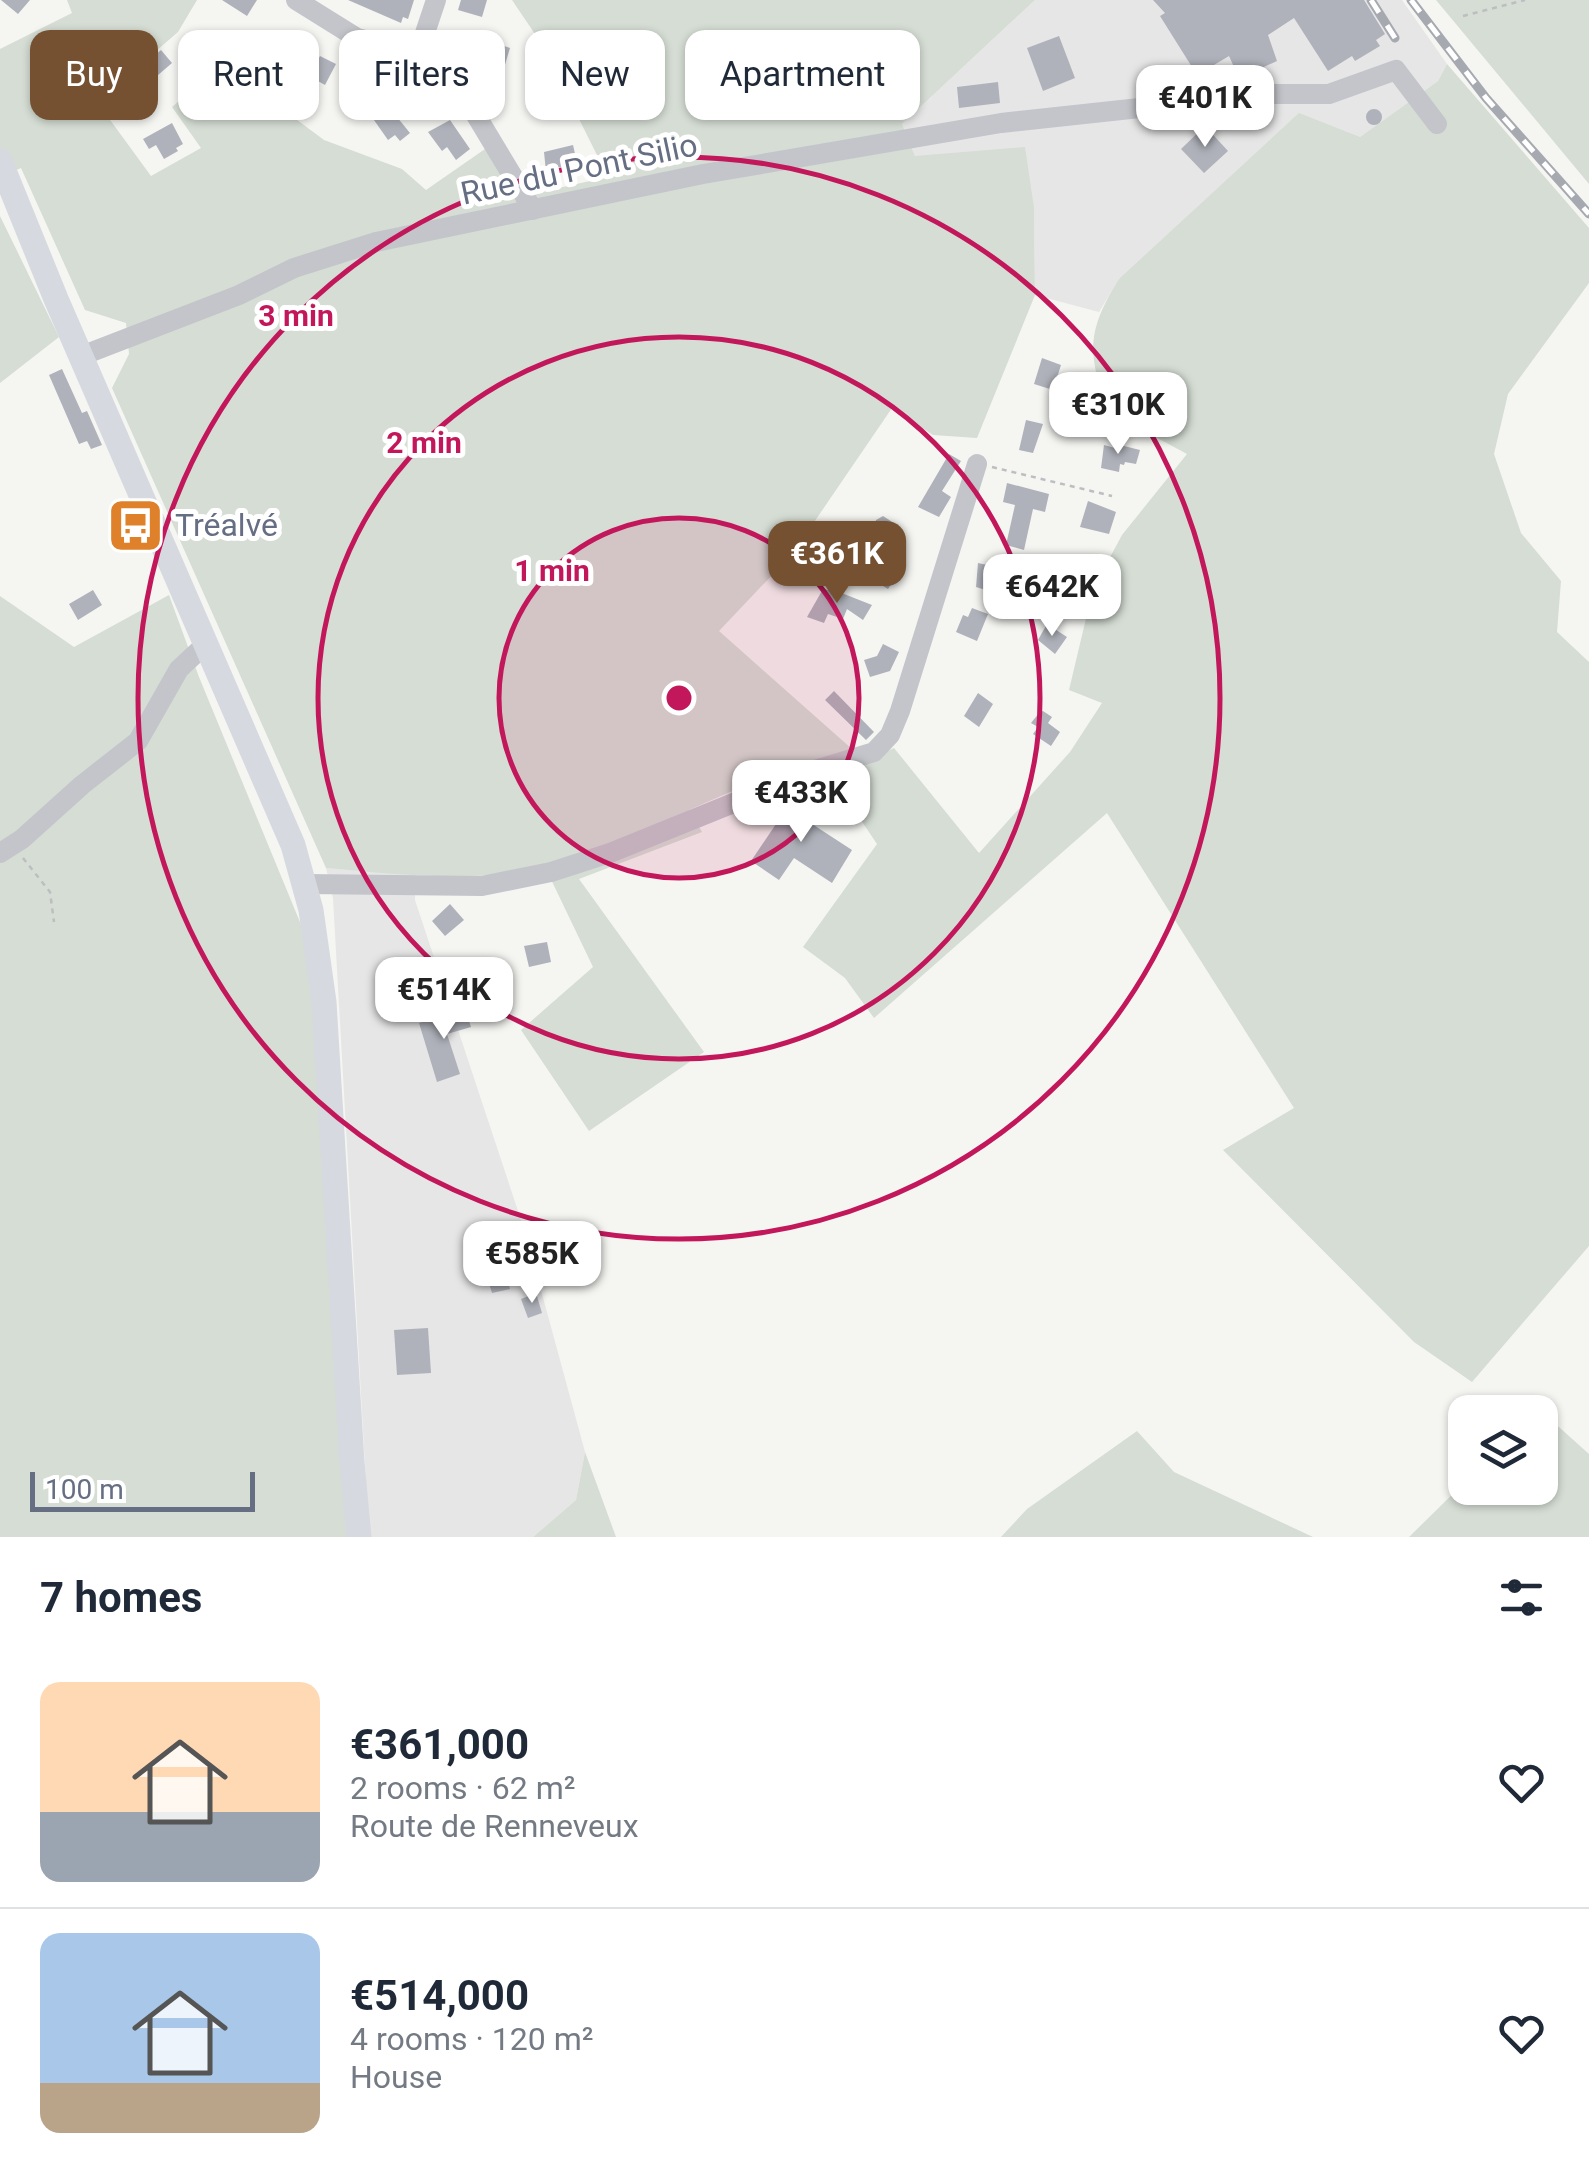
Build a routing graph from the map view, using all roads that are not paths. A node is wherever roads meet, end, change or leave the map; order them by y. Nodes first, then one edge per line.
1 (296, 0) edge
2 (436, 0) edge
3 (344, 30) edge
4 (426, 30) edge
5 (479, 120) edge
6 (1437, 124) dead end
7 (0, 162) edge
8 (0, 194) edge
9 (534, 210) junction
10 (56, 299) junction
11 (80, 356) junction
12 (977, 464) road end
13 (208, 643) junction
14 (6, 849) edge
15 (306, 884) junction
16 (360, 1537) edge

1 - 3 street
2 - 4 street
5 - 9 street
6 - 9 street, Rue du Pont Silio
7 - 10 main road
8 - 10 main road
9 - 11 street, Rue du Pont Silio
10 - 11 main road
11 - 13 main road
12 - 15 street
13 - 14 street
13 - 15 main road
15 - 16 main road

